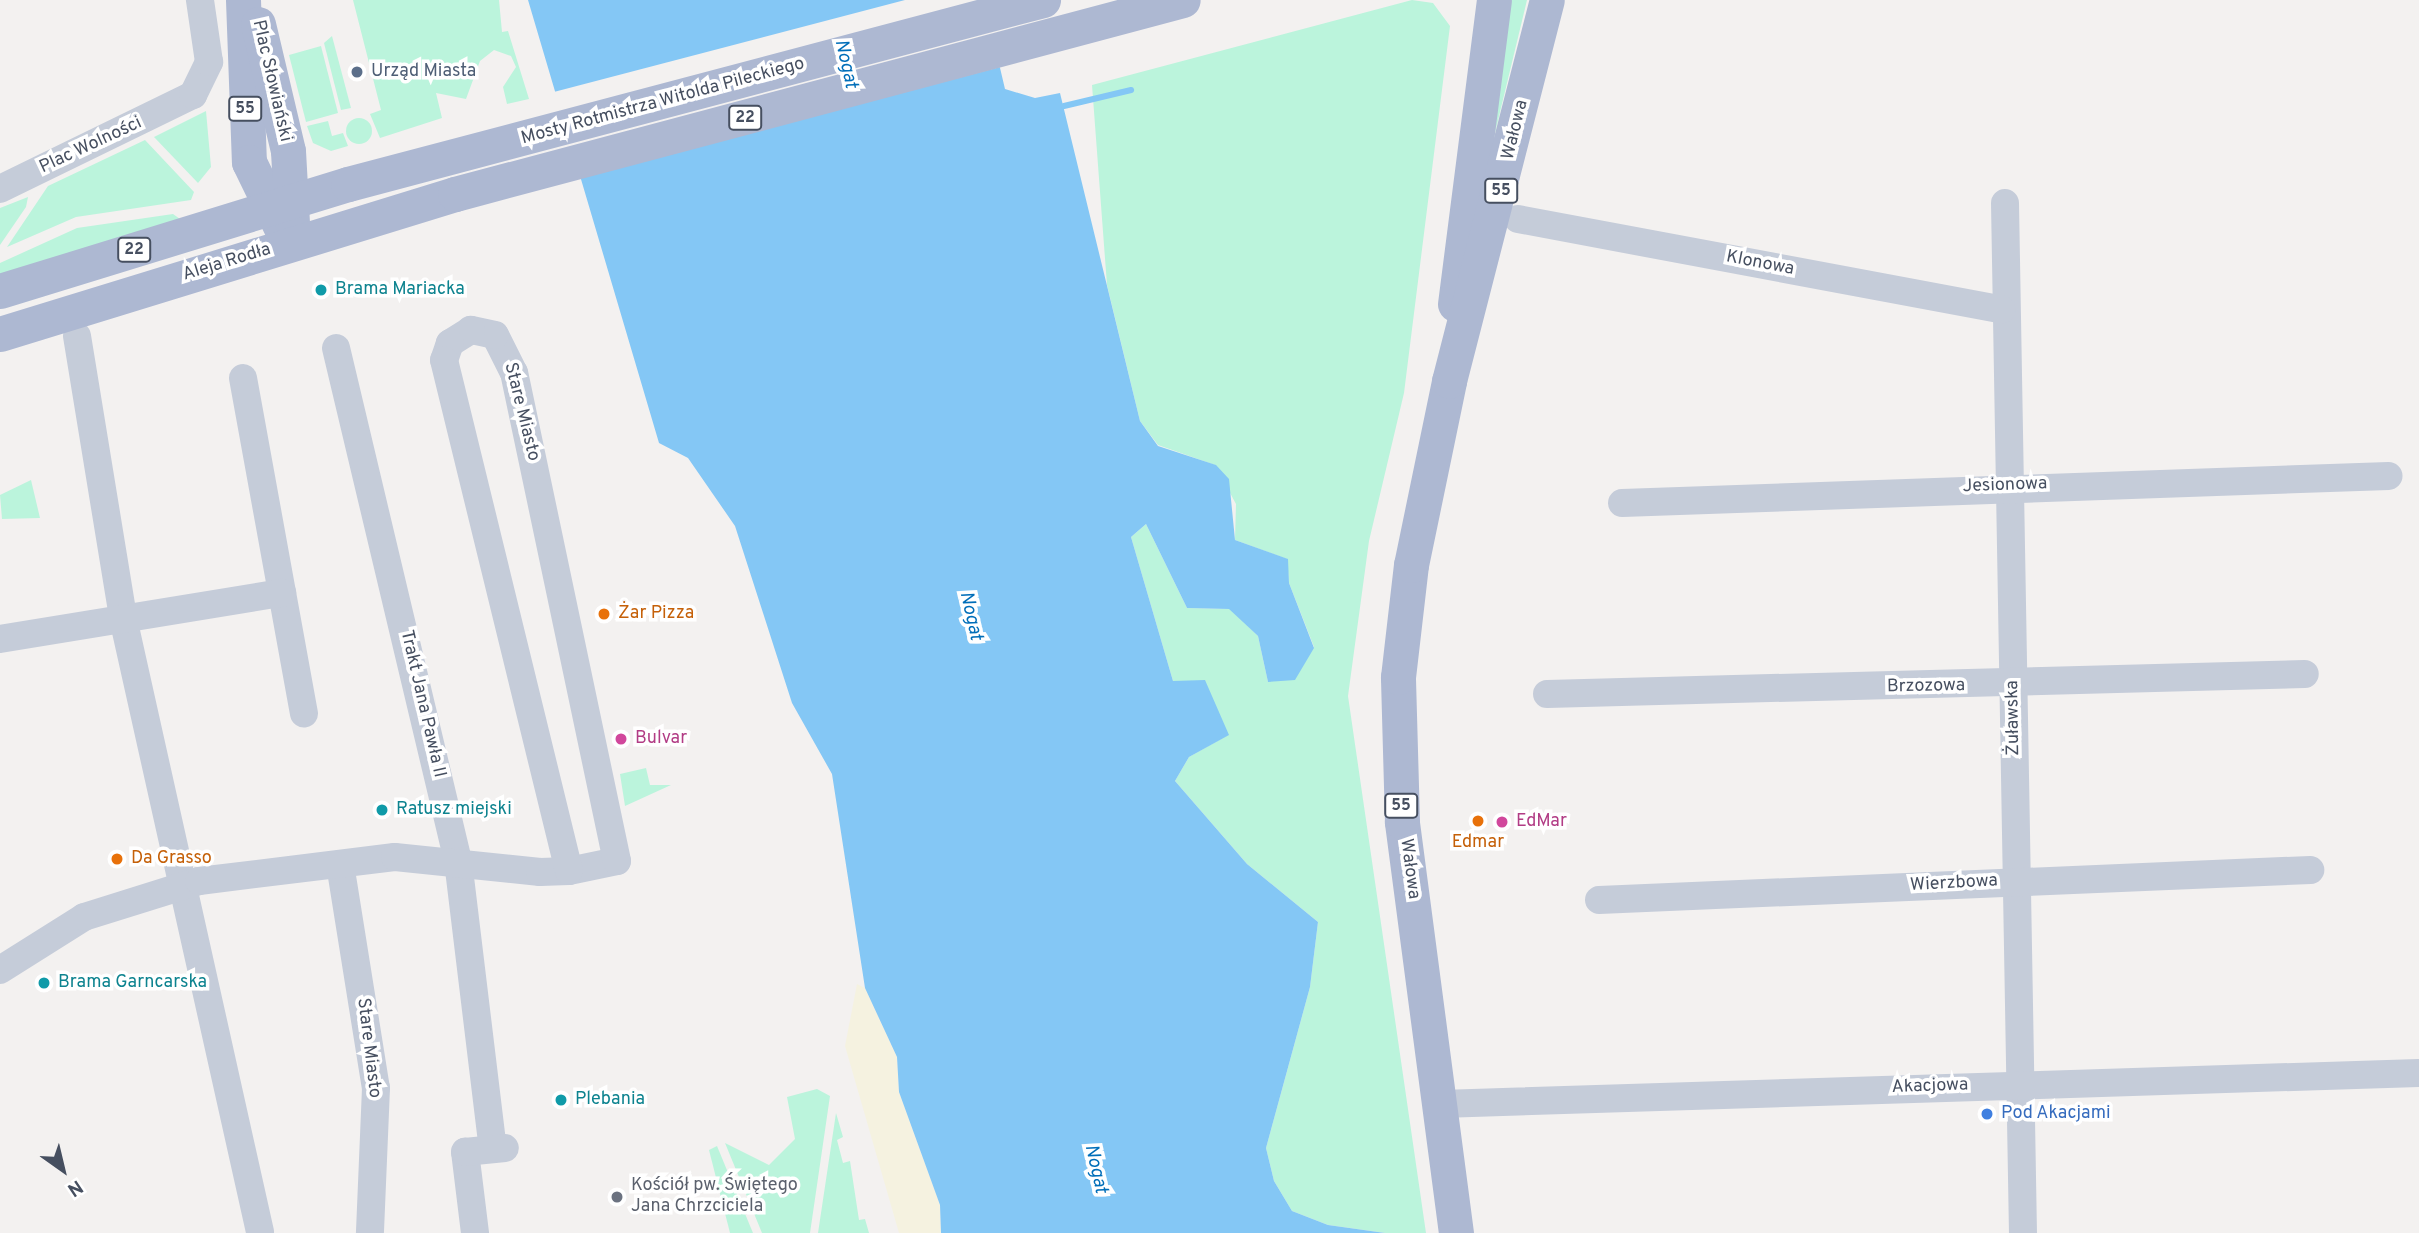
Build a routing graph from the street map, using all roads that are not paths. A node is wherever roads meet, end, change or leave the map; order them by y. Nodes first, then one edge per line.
1 (200, 0) edge
2 (243, 0) edge
3 (253, 0) edge
4 (1183, 0) edge
5 (1547, 0) edge
6 (1493, 1) edge
7 (1034, 3) edge
8 (0, 189) edge
9 (455, 194) joint
10 (2005, 203) dead end
11 (282, 204) junction
12 (1518, 219) dead end
13 (290, 243) junction
14 (0, 291) edge
15 (2002, 310) junction
16 (0, 334) edge
17 (77, 336) dead end
18 (336, 348) dead end
19 (243, 378) dead end
20 (1449, 381) junction
21 (2389, 476) dead end
22 (2006, 486) junction
23 (1622, 503) dead end
24 (282, 593) junction
25 (122, 618) junction
26 (0, 639) edge
27 (2305, 674) dead end
28 (2013, 685) junction
29 (1547, 694) dead end
30 (304, 713) dead end
31 (458, 861) junction
32 (340, 863) junction
33 (2310, 870) dead end
34 (569, 871) junction
35 (2016, 881) junction
36 (182, 885) junction
37 (1599, 900) dead end
38 (0, 970) edge
39 (2419, 1073) edge
40 (2024, 1084) junction
41 (1441, 1104) junction
42 (260, 1232) edge
43 (370, 1233) edge
44 (475, 1233) edge
45 (1456, 1233) edge
46 (2023, 1233) edge

1 - 8 street, Plac Wolności
2 - 11 main road, Plac Słowiański / 55
3 - 11 main road, Plac Słowiański / 55
4 - 9 main road, Mosty Rotmistrza Witolda Pileckiego / 22
5 - 20 main road, Wałowa / 55
6 - 20 main road, Wałowa / 55
7 - 11 main road, Mosty Rotmistrza Witolda Pileckiego / 22
9 - 13 main road, Aleja Rodła / 22
10 - 15 street, Żuławska
11 - 13 main road, Plac Słowiański / 55
11 - 14 main road, 22
12 - 15 street, Klonowa
13 - 16 main road, Aleja Rodła / 22
15 - 22 street, Żuławska
17 - 25 street
18 - 31 street, Trakt Jana Pawła II
19 - 24 street
20 - 41 main road, Wałowa / 55
21 - 22 street, Jesionowa
22 - 23 street, Jesionowa
22 - 28 street, Żuławska
24 - 25 street
24 - 30 street
25 - 26 street
25 - 36 street
27 - 28 street, Brzozowa
28 - 29 street, Brzozowa
28 - 35 street, Żuławska
31 - 32 street, Stare Miasto
31 - 34 street, Stare Miasto
31 - 44 street, Trakt Jana Pawła II
32 - 36 street, Stare Miasto
32 - 43 street, Stare Miasto
33 - 35 street, Wierzbowa
34 - 34 street, Stare Miasto
35 - 37 street, Wierzbowa
35 - 40 street, Żuławska
36 - 38 street, Stare Miasto
36 - 42 street
39 - 40 street, Akacjowa
40 - 41 street, Akacjowa
40 - 46 street, Żuławska
41 - 45 main road, Wałowa / 55

